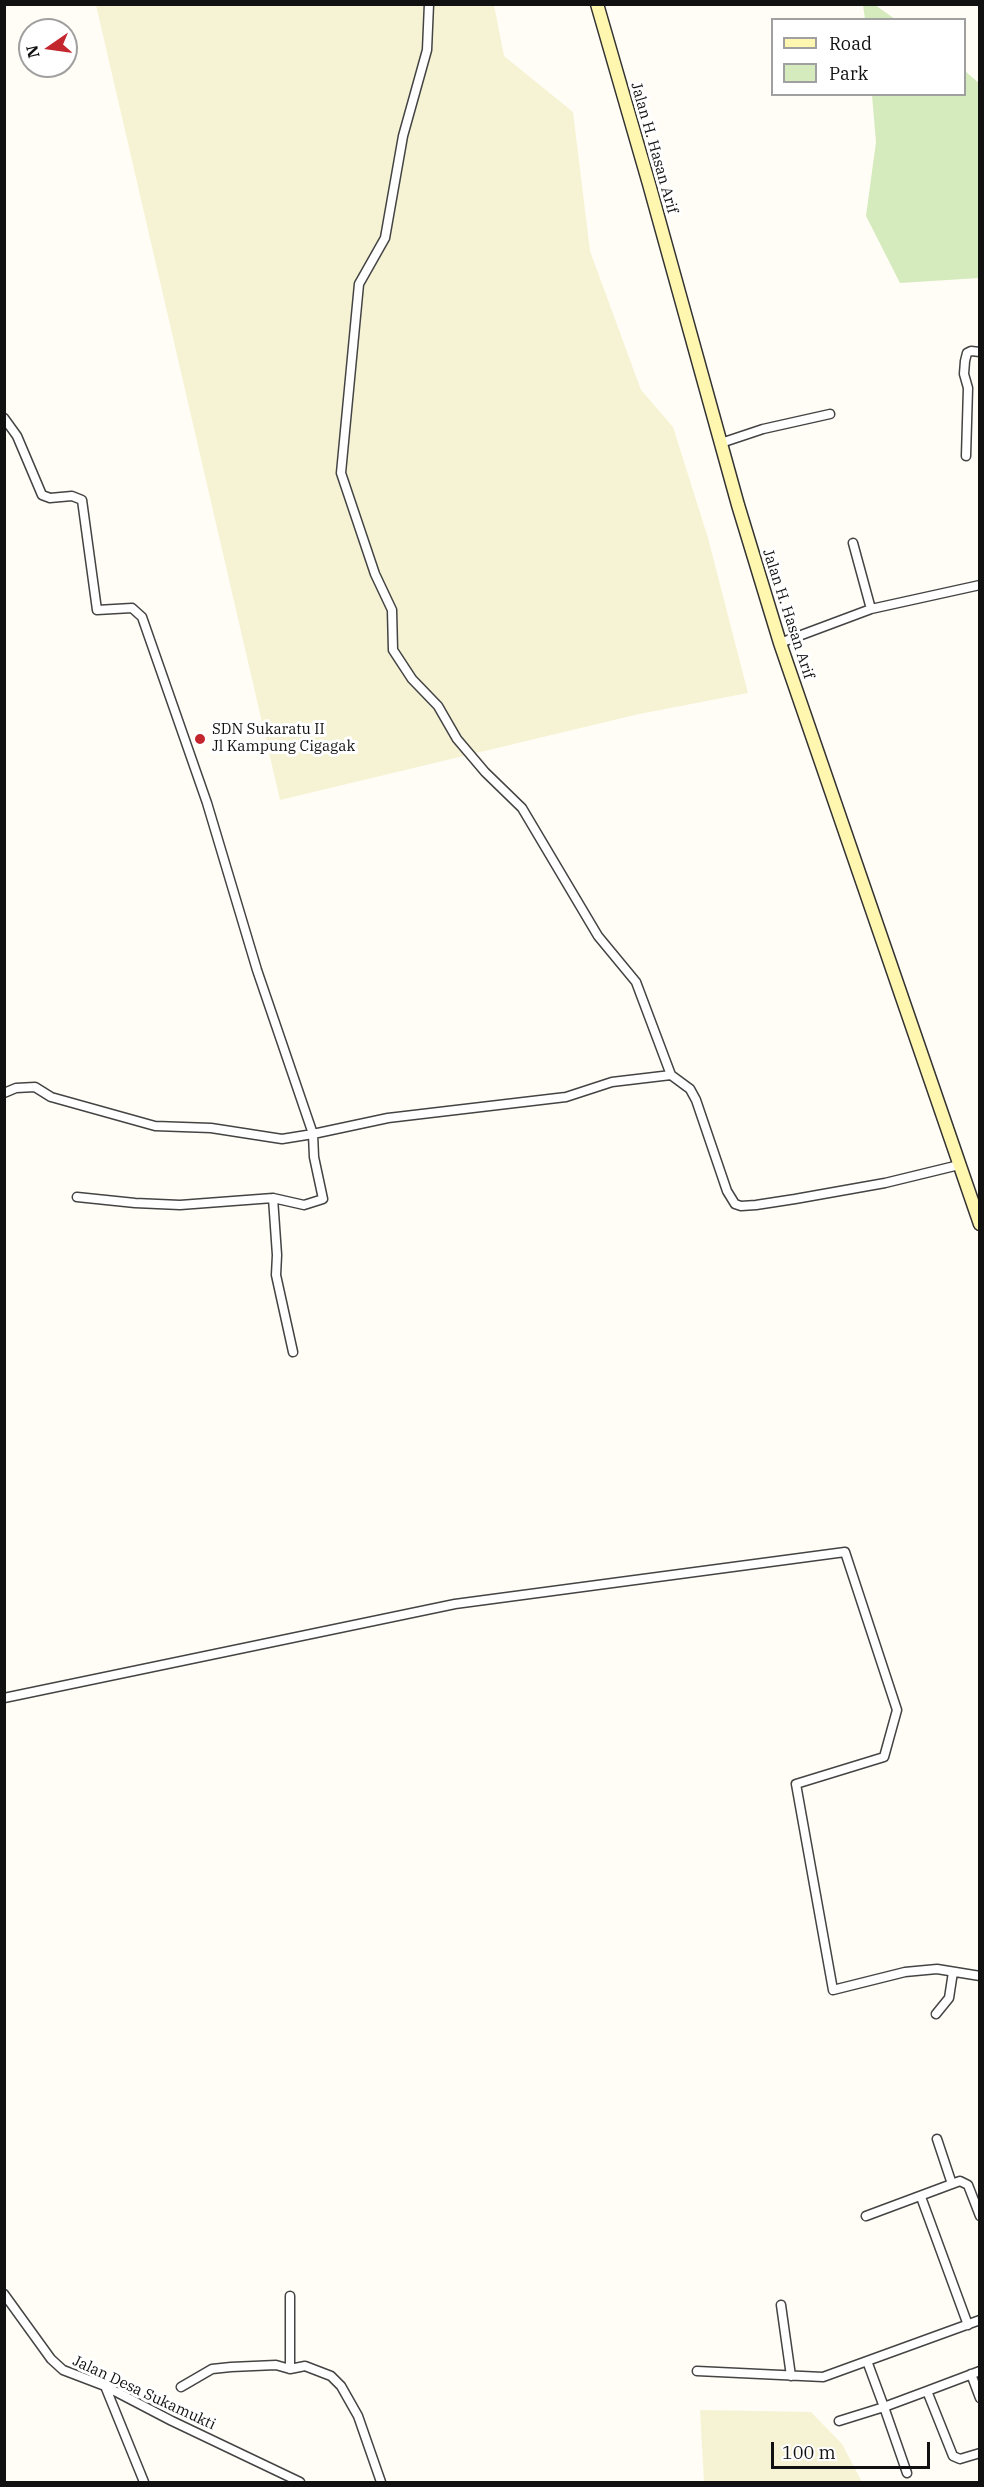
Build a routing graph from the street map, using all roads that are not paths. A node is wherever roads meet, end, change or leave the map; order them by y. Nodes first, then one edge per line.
1 (429, 4) edge
2 (597, 4) edge
3 (980, 352) edge
4 (830, 414) dead end
5 (4, 418) edge
6 (721, 443) junction
7 (966, 456) dead end
8 (853, 543) dead end
9 (980, 585) edge
10 (871, 609) junction
11 (780, 643) junction
12 (671, 1075) junction
13 (4, 1093) edge
14 (313, 1134) junction
15 (959, 1165) junction
16 (77, 1197) dead end
17 (273, 1198) junction
18 (980, 1224) edge
19 (293, 1352) dead end
20 (4, 1698) edge
21 (953, 1972) junction
22 (980, 1976) edge
23 (936, 2014) dead end
24 (937, 2139) dead end
25 (952, 2184) junction
26 (921, 2198) junction
27 (866, 2216) dead end
28 (980, 2216) edge
29 (4, 2294) edge
30 (290, 2296) dead end
31 (781, 2305) dead end
32 (980, 2320) edge
33 (968, 2325) junction
34 (867, 2361) junction
35 (290, 2369) junction
36 (697, 2371) dead end
37 (975, 2373) edge
38 (791, 2376) junction
39 (105, 2386) junction
40 (182, 2387) dead end
41 (927, 2391) junction
42 (980, 2398) edge
43 (884, 2407) junction
44 (839, 2421) dead end
45 (980, 2453) edge
46 (907, 2473) dead end
47 (144, 2482) edge
48 (300, 2482) edge
49 (381, 2482) edge

1 - 12 street
2 - 6 main road, Jalan H. Hasan Arif
3 - 7 street
4 - 6 street
5 - 14 street
6 - 11 main road, Jalan H. Hasan Arif
8 - 10 street
9 - 10 street
10 - 11 street
11 - 15 main road, Jalan H. Hasan Arif
12 - 14 street
12 - 15 street
13 - 14 street
14 - 17 street
15 - 18 main road, Jalan H. Hasan Arif
16 - 17 street
17 - 19 street
20 - 21 street
21 - 22 street
21 - 23 street
24 - 25 street
25 - 26 street
25 - 28 street
26 - 27 street
26 - 33 street
29 - 39 street, Jalan Desa Sukamukti
30 - 35 street
31 - 38 street
32 - 33 street
33 - 34 street
34 - 38 street
34 - 43 street
35 - 40 street, Jalan Desa Sukamukti
35 - 49 street, Jalan Desa Sukamukti
36 - 38 street
37 - 41 street
37 - 42 street
39 - 47 street
39 - 48 street, Jalan Desa Sukamukti
41 - 43 street
41 - 45 street
43 - 44 street
43 - 46 street

